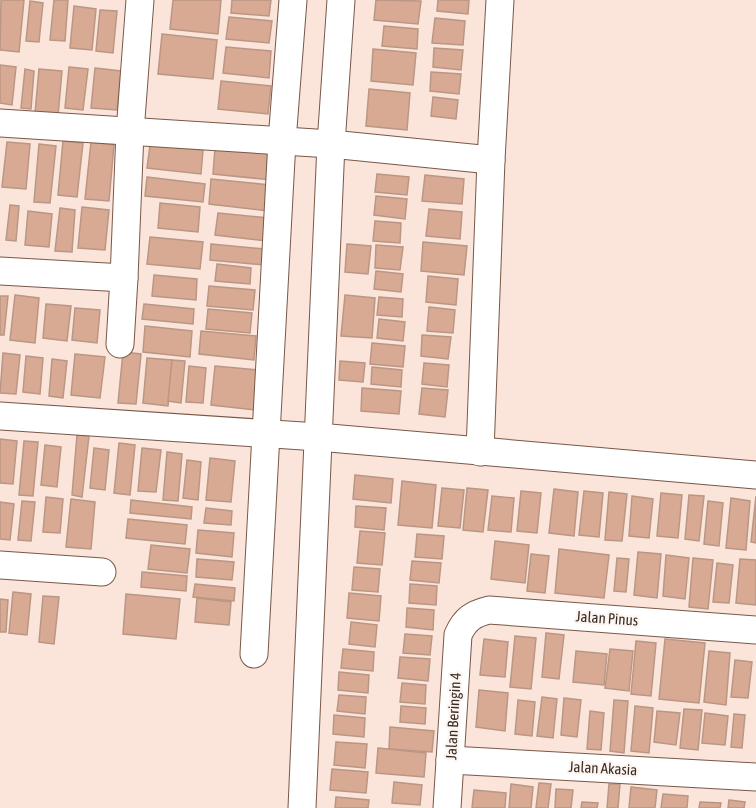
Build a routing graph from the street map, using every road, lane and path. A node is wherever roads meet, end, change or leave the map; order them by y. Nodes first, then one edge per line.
1 (140, 0) edge
2 (293, 0) edge
3 (341, 0) edge
4 (500, 0) edge
5 (0, 123) edge
6 (130, 132) junction
7 (282, 141) junction
8 (331, 144) junction
9 (491, 160) junction
10 (0, 271) edge
11 (124, 278) junction
12 (120, 344) dead end
13 (0, 416) edge
14 (265, 433) junction
15 (318, 437) junction
16 (480, 452) junction
17 (756, 476) edge
18 (0, 565) edge
19 (102, 572) dead end
20 (463, 624) joint
21 (756, 630) edge
22 (254, 654) dead end
23 (450, 760) junction
24 (756, 777) edge
25 (302, 808) edge
26 (447, 808) edge

1 - 6 street
2 - 7 street
3 - 8 street
4 - 9 street
5 - 6 street
6 - 7 street
6 - 11 street
7 - 8 street
7 - 14 street
8 - 9 street
8 - 15 street
9 - 16 street
10 - 11 street
11 - 12 street
13 - 14 street
14 - 15 street
14 - 22 street
15 - 16 street
15 - 25 street
16 - 17 street
18 - 19 street
20 - 21 street, Jalan Pinus
20 - 23 street, Jalan Beringin 4
23 - 24 street, Jalan Akasia
23 - 26 street, Jalan Beringin 4

